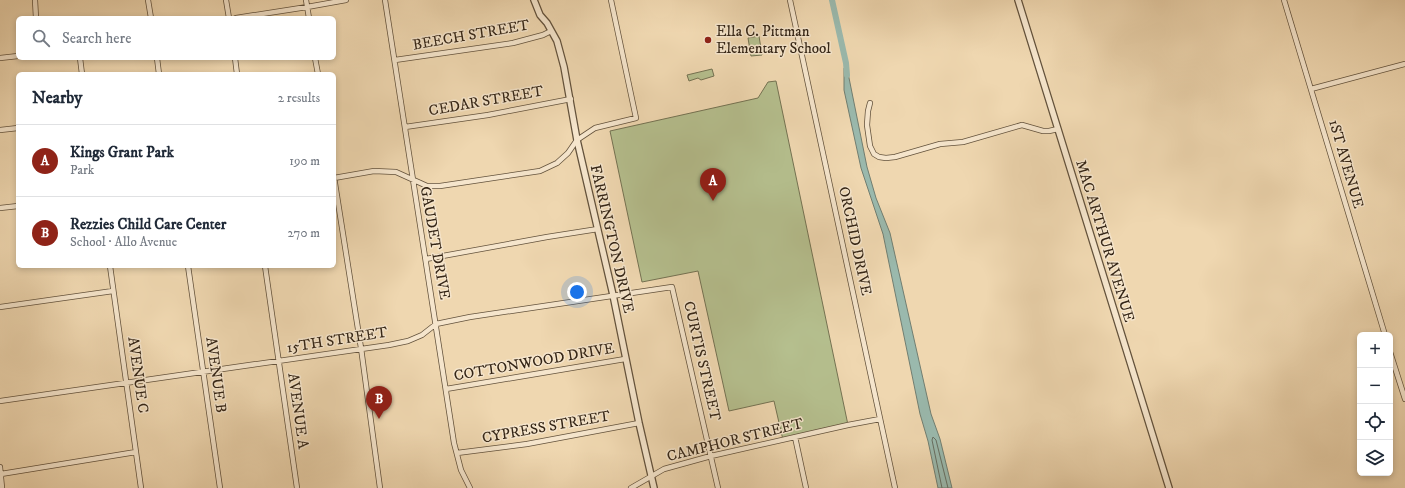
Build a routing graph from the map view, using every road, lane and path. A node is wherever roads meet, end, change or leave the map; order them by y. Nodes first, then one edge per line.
1 (34, 0) edge
2 (148, 0) edge
3 (226, 0) edge
4 (306, 0) edge
5 (346, 0) edge
6 (385, 0) edge
7 (534, 0) edge
8 (611, 0) edge
9 (790, 0) edge
10 (1018, 0) edge
11 (1284, 0) edge
12 (307, 7) junction
13 (36, 16) edge
14 (151, 16) edge
15 (229, 16) edge
16 (249, 16) edge
17 (309, 16) edge
18 (551, 31) junction
19 (16, 56) edge
20 (0, 58) edge
21 (80, 60) edge
22 (157, 60) edge
23 (235, 60) edge
24 (315, 60) edge
25 (394, 60) junction
26 (1405, 64) edge
27 (82, 72) edge
28 (159, 72) edge
29 (237, 72) edge
30 (318, 72) edge
31 (1311, 89) junction
32 (571, 99) junction
33 (870, 103) dead end
34 (405, 127) junction
35 (16, 128) edge
36 (1058, 129) junction
37 (0, 130) edge
38 (577, 140) junction
39 (336, 178) edge
40 (412, 178) junction
41 (336, 191) edge
42 (16, 206) edge
43 (0, 208) edge
44 (598, 229) junction
45 (426, 259) junction
46 (110, 268) edge
47 (188, 268) edge
48 (265, 268) edge
49 (672, 287) joint
50 (113, 291) junction
51 (613, 295) junction
52 (0, 307) edge
53 (436, 324) junction
54 (1384, 332) edge
55 (361, 348) junction
56 (625, 358) junction
57 (279, 361) junction
58 (1393, 361) edge
59 (203, 372) junction
60 (127, 383) junction
61 (446, 389) junction
62 (1405, 398) edge
63 (0, 401) edge
64 (880, 419) junction
65 (639, 423) junction
66 (795, 437) junction
67 (136, 452) junction
68 (457, 453) junction
69 (711, 456) junction
70 (0, 467) edge
71 (1, 474) edge
72 (651, 476) junction
73 (2, 488) edge
74 (141, 488) edge
75 (220, 488) edge
76 (297, 488) edge
77 (380, 488) edge
78 (470, 488) edge
79 (631, 488) edge
80 (654, 488) edge
81 (718, 488) edge
82 (806, 488) edge
83 (895, 488) edge
84 (1169, 488) edge

1 - 13 street
2 - 14 street
3 - 15 street
4 - 12 street
5 - 12 street
6 - 25 street, GAUDET DRIVE
7 - 18 street, FARRINGTON DRIVE
8 - 38 street
9 - 64 street, ORCHID DRIVE
10 - 36 street, MAC ARTHUR AVENUE
11 - 31 street, 1ST AVENUE
12 - 16 street
12 - 17 street
18 - 25 street, BEECH STREET
18 - 32 street, FARRINGTON DRIVE
19 - 20 street
21 - 27 street
22 - 28 street
23 - 29 street
24 - 30 street
25 - 34 street, GAUDET DRIVE
26 - 31 street
31 - 54 street, 1ST AVENUE
32 - 34 street, CEDAR STREET
32 - 38 street, FARRINGTON DRIVE
33 - 36 street
34 - 40 street, GAUDET DRIVE
35 - 37 street
36 - 84 street, MAC ARTHUR AVENUE
38 - 40 street
38 - 44 street, FARRINGTON DRIVE
39 - 40 street
40 - 45 street, GAUDET DRIVE
41 - 55 street
42 - 43 street
44 - 45 street
44 - 51 street, FARRINGTON DRIVE
45 - 53 street, GAUDET DRIVE
46 - 50 street, AVENUE C
47 - 59 street, AVENUE B
48 - 57 street, AVENUE A
49 - 51 street, 15TH STREET
49 - 69 street, CURTIS STREET
50 - 52 street
50 - 60 street, AVENUE C
51 - 53 street, 15TH STREET
51 - 56 street, FARRINGTON DRIVE
53 - 55 street, 15TH STREET
53 - 61 street, GAUDET DRIVE
55 - 57 street, 15TH STREET
55 - 77 street
56 - 61 street, COTTONWOOD DRIVE
56 - 65 street, FARRINGTON DRIVE
57 - 59 street, 15TH STREET
57 - 76 street, AVENUE A
58 - 62 street
59 - 60 street, 15TH STREET
59 - 75 street, AVENUE B
60 - 63 street, 15TH STREET
60 - 67 street, AVENUE C
61 - 68 street, GAUDET DRIVE
64 - 66 street, CAMPHOR STREET
64 - 83 street, ORCHID DRIVE
65 - 68 street, CYPRESS STREET
65 - 72 street, FARRINGTON DRIVE
66 - 69 street, CAMPHOR STREET
66 - 82 street
67 - 71 street
67 - 74 street, AVENUE C
68 - 78 street, GAUDET DRIVE
69 - 72 street, CAMPHOR STREET
69 - 81 street, CURTIS STREET
70 - 71 street
71 - 73 street
72 - 79 street, CAMPHOR STREET
72 - 80 street, FARRINGTON DRIVE

